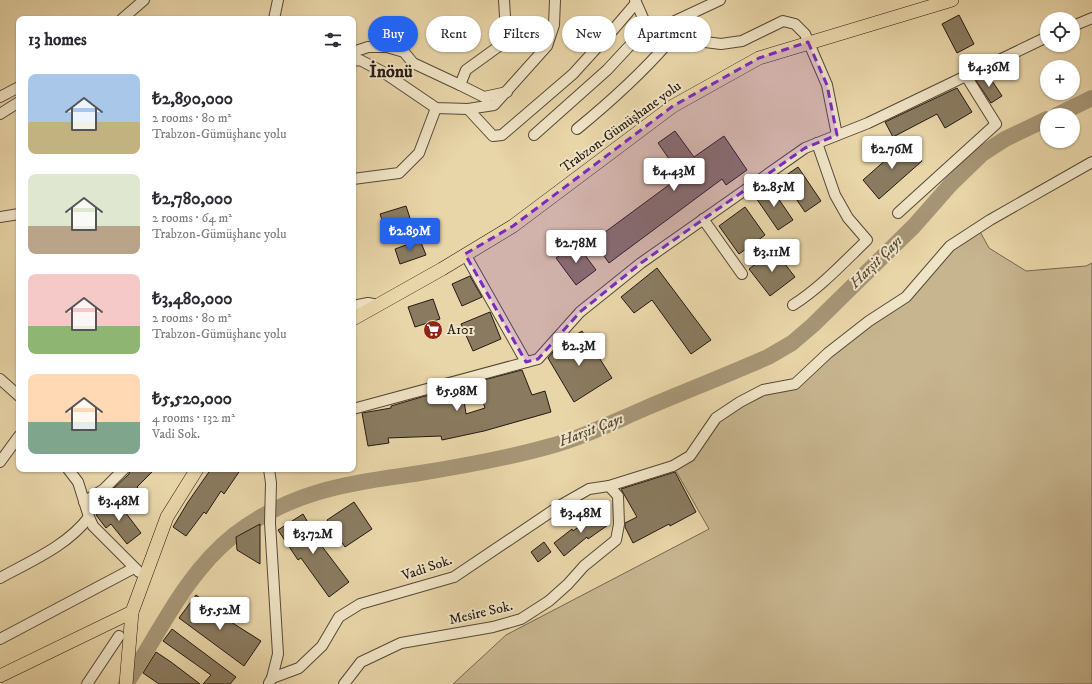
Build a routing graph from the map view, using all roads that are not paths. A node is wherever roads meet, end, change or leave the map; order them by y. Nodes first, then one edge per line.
1 (144, 0) edge
2 (278, 0) edge
3 (504, 0) edge
4 (555, 0) edge
5 (720, 0) edge
6 (952, 0) edge
7 (636, 1) edge
8 (125, 16) edge
9 (275, 16) edge
10 (642, 16) edge
11 (685, 16) edge
12 (1092, 18) edge
13 (1080, 23) edge
14 (1040, 40) edge
15 (808, 42) junction
16 (711, 43) edge
17 (356, 51) edge
18 (624, 52) edge
19 (661, 52) edge
20 (356, 61) edge
21 (966, 76) junction
22 (460, 85) junction
23 (16, 89) edge
24 (507, 92) junction
25 (0, 97) edge
26 (16, 104) edge
27 (436, 108) junction
28 (468, 109) junction
29 (0, 114) edge
30 (577, 129) dead end
31 (534, 135) dead end
32 (837, 135) junction
33 (817, 143) junction
34 (1092, 162) edge
35 (356, 179) edge
36 (898, 213) dead end
37 (16, 214) edge
38 (0, 217) edge
39 (703, 219) junction
40 (465, 254) junction
41 (742, 274) dead end
42 (356, 305) edge
43 (378, 305) junction
44 (793, 305) dead end
45 (356, 317) edge
46 (526, 362) junction
47 (0, 379) edge
48 (16, 393) edge
49 (356, 407) edge
50 (16, 440) edge
51 (0, 462) edge
52 (70, 472) edge
53 (121, 472) edge
54 (195, 472) edge
55 (269, 472) edge
56 (609, 486) junction
57 (84, 502) junction
58 (89, 517) junction
59 (134, 568) junction
60 (146, 576) junction
61 (0, 578) edge
62 (132, 612) junction
63 (119, 636) dead end
64 (0, 639) edge
65 (0, 676) edge
66 (270, 681) edge
67 (87, 684) edge
68 (126, 684) edge
69 (344, 684) edge

1 - 8 street
2 - 9 street
3 - 22 street
4 - 24 street
5 - 11 street
6 - 15 main road, Trabzon-Gümüşhane yolu
7 - 10 street
7 - 28 street
12 - 13 street
14 - 21 street
15 - 16 street
15 - 32 street
15 - 40 main road, Trabzon-Gümüşhane yolu
17 - 22 street
18 - 31 street
19 - 30 street
20 - 27 street
21 - 32 street
21 - 36 street
22 - 24 street
23 - 25 street
24 - 28 street
26 - 29 street
27 - 28 street
27 - 35 street
32 - 33 street
33 - 39 street
33 - 44 street
34 - 56 street, Vadi Sok.
37 - 38 street
39 - 41 street
39 - 46 street
40 - 43 main road, Trabzon-Gümüşhane yolu
40 - 46 street
42 - 43 street
43 - 45 main road, Trabzon-Gümüşhane yolu
46 - 49 street
47 - 48 street
50 - 51 street
52 - 57 street
53 - 57 street
54 - 60 main road
55 - 66 street
56 - 66 street, Vadi Sok.
56 - 69 street, Mesire Sok.
57 - 58 street
58 - 59 street
58 - 61 street
59 - 60 street
59 - 64 street
60 - 62 main road
62 - 65 main road
62 - 68 main road
63 - 67 street

